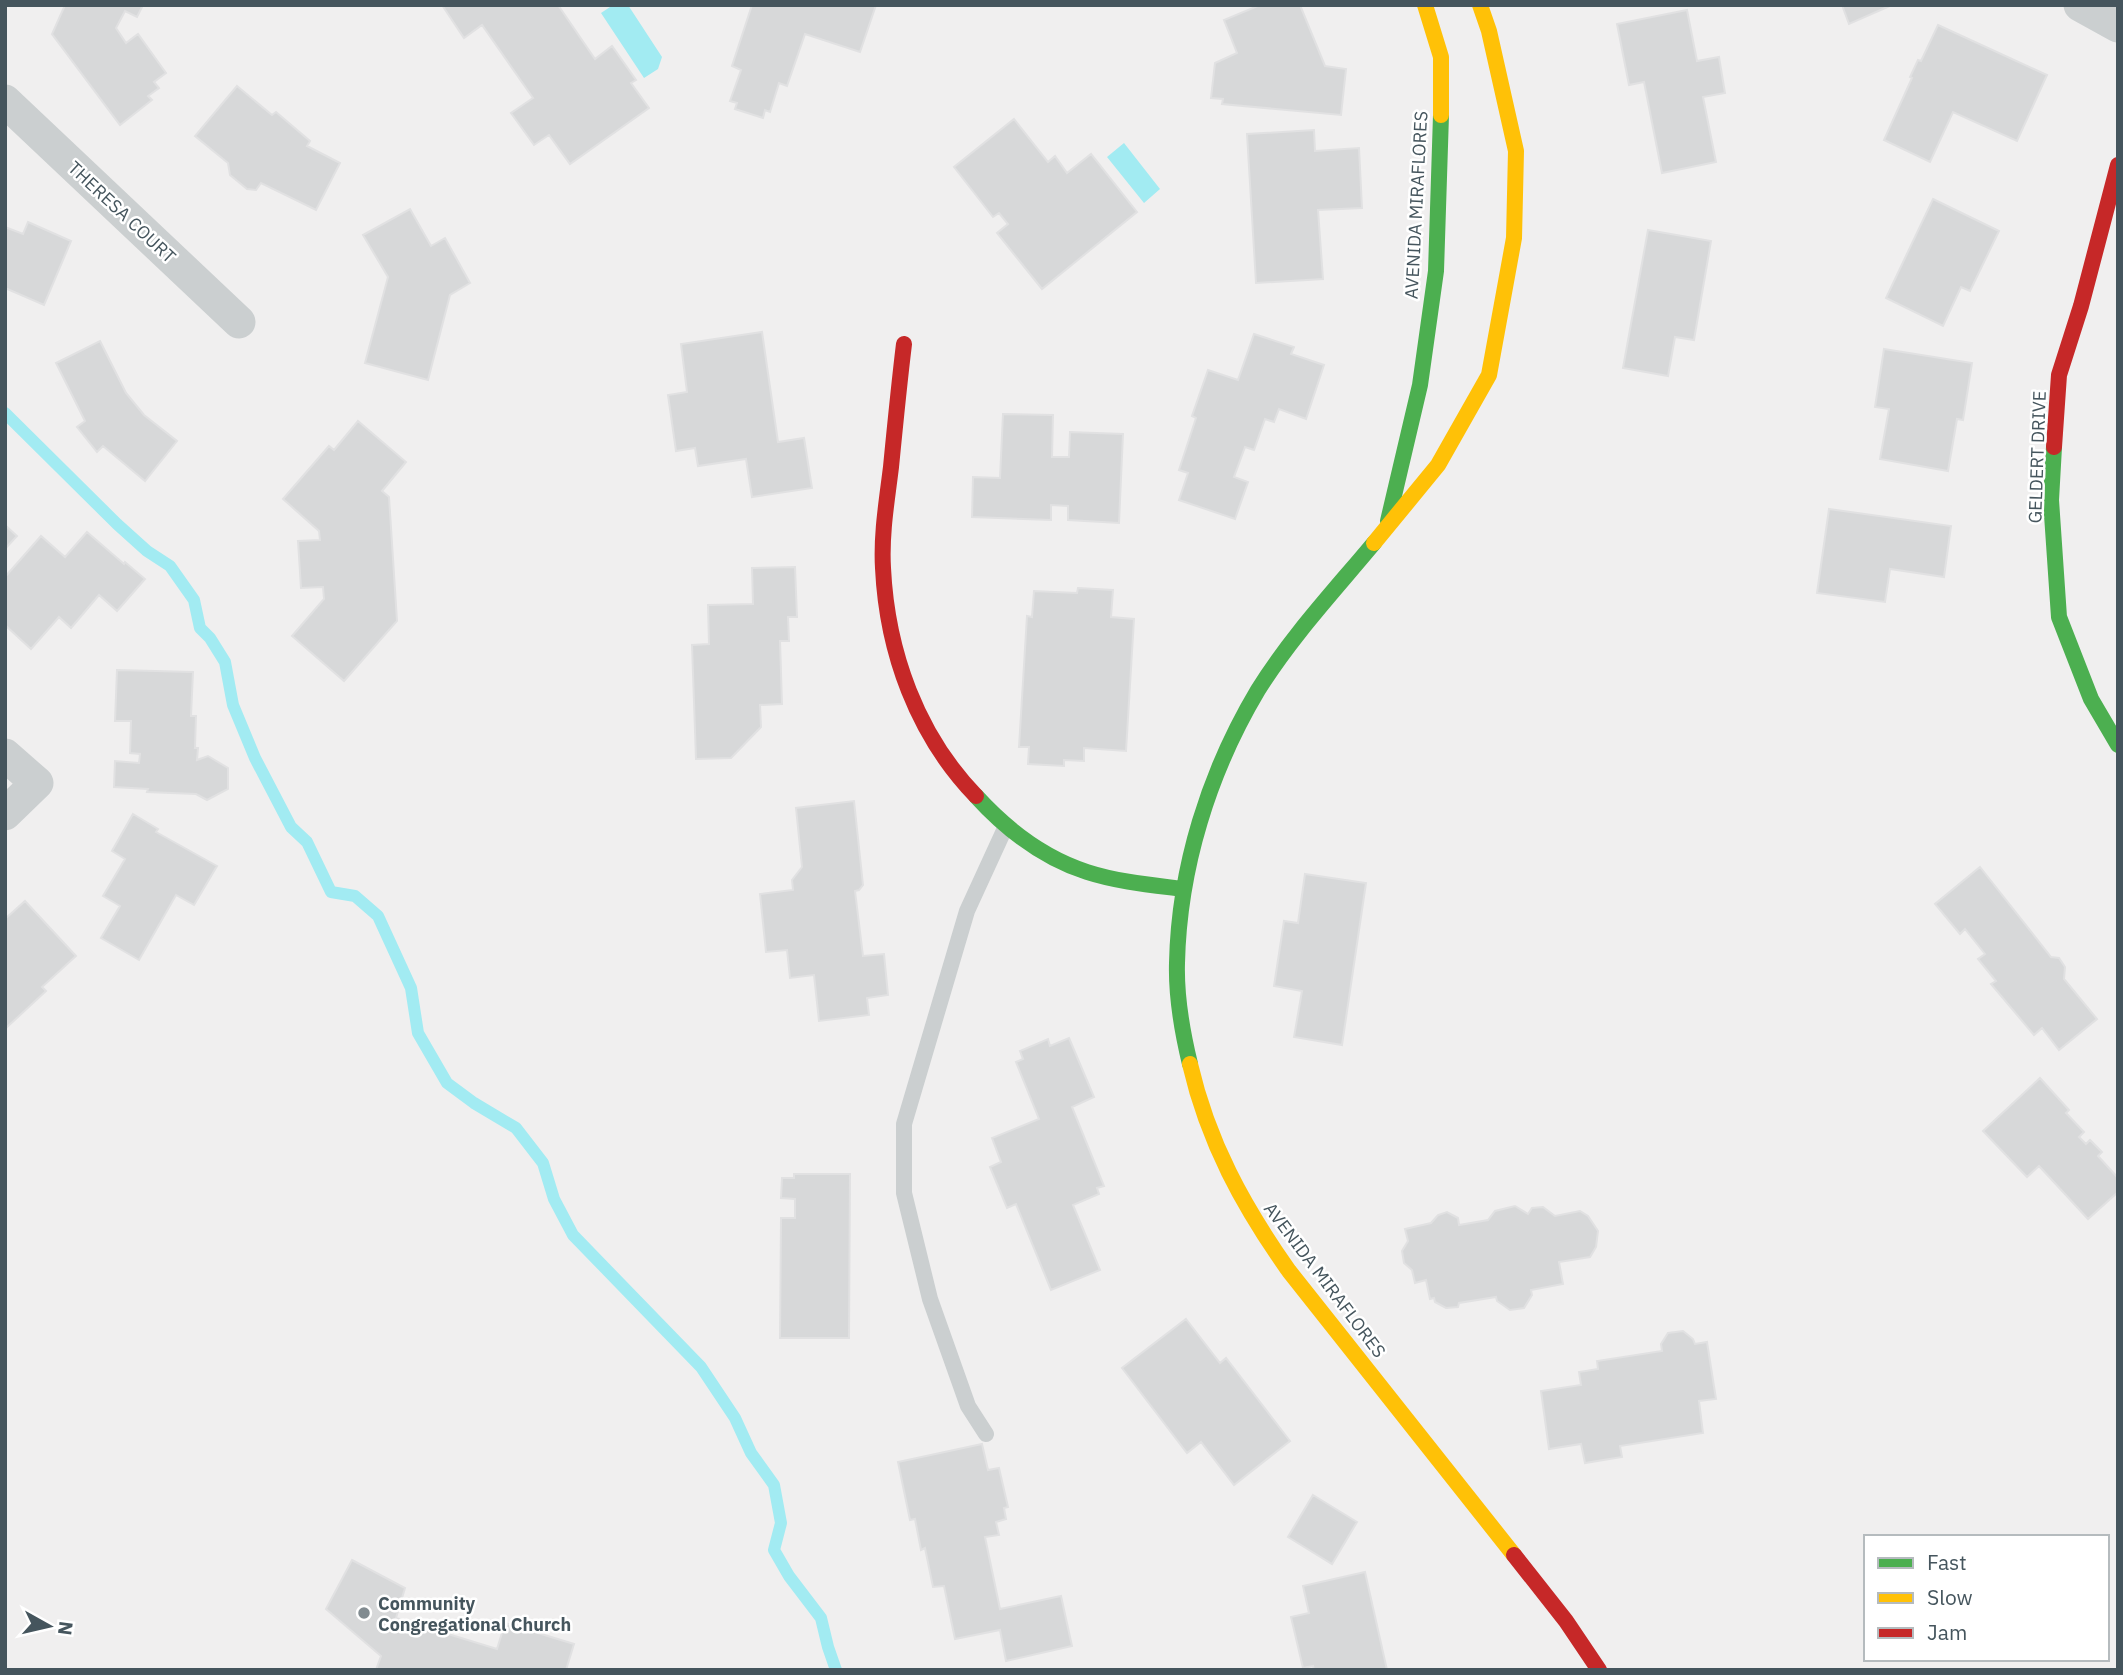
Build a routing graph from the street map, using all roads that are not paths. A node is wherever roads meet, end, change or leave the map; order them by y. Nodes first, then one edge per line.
1 (1425, 5) edge
2 (1480, 5) edge
3 (2080, 5) edge
4 (2118, 26) edge
5 (5, 101) edge
6 (2118, 164) edge
7 (239, 322) dead end
8 (904, 344) dead end
9 (1386, 530) junction
10 (2118, 745) edge
11 (5, 755) edge
12 (5, 814) edge
13 (1006, 826) junction
14 (1183, 890) junction
15 (986, 1434) dead end
16 (1599, 1670) edge

1 - 9 street, AVENIDA MIRAFLORES
2 - 9 street, AVENIDA MIRAFLORES
3 - 4 street
5 - 7 street, THERESA COURT
6 - 10 street, GELDERT DRIVE
8 - 13 street
9 - 14 street, AVENIDA MIRAFLORES
11 - 12 street
13 - 14 street
13 - 15 lane
14 - 16 street, AVENIDA MIRAFLORES

